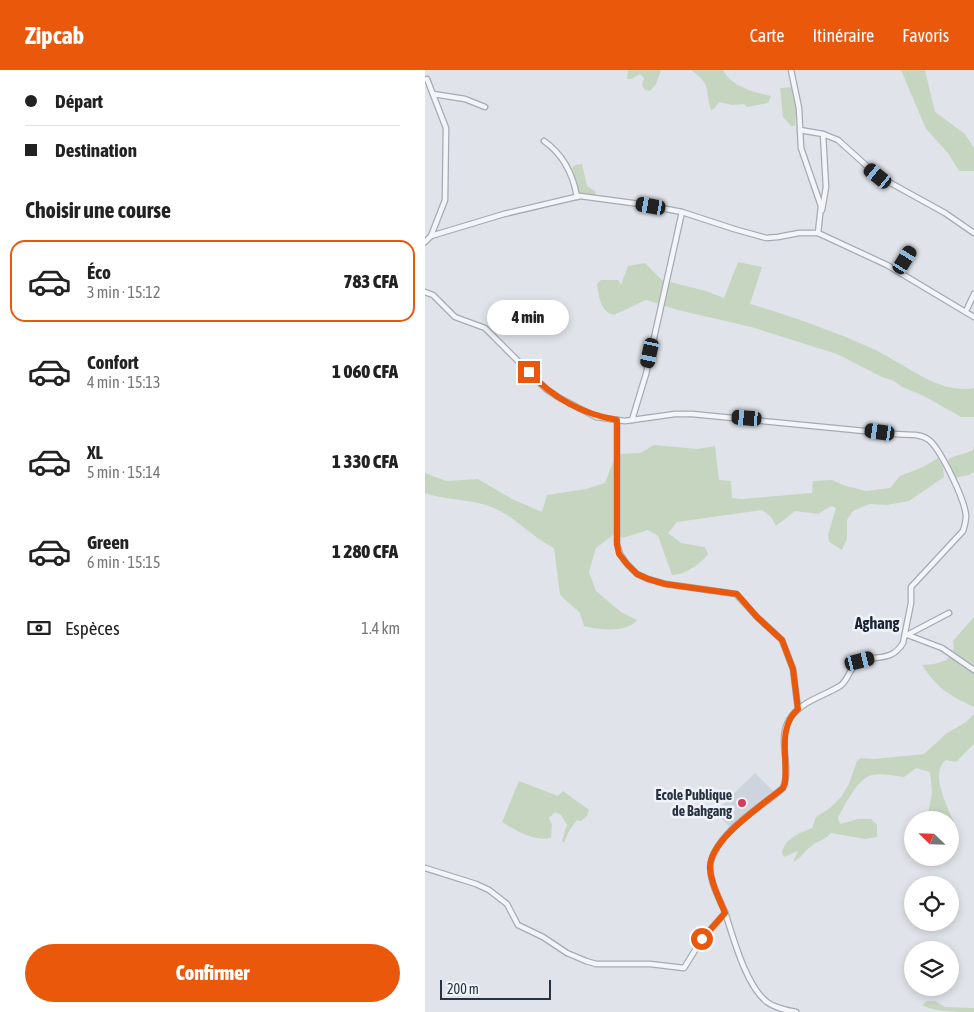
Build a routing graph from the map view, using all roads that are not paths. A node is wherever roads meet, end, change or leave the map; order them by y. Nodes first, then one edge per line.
1 (791, 70) edge
2 (427, 79) dead end
3 (433, 94) junction
4 (485, 107) dead end
5 (800, 130) junction
6 (823, 134) junction
7 (544, 140) dead end
8 (577, 197) junction
9 (821, 211) junction
10 (682, 212) junction
11 (818, 233) junction
12 (974, 233) edge
13 (431, 236) junction
14 (425, 242) edge
15 (911, 250) dead end
16 (898, 270) junction
17 (425, 292) edge
18 (974, 294) edge
19 (966, 311) junction
20 (974, 317) edge
21 (617, 420) junction
22 (632, 420) junction
23 (949, 613) dead end
24 (906, 635) junction
25 (974, 670) edge
26 (798, 709) junction
27 (425, 868) edge
28 (725, 913) junction
29 (796, 1012) edge

1 - 5 street
2 - 3 street
3 - 4 street
3 - 13 street
5 - 6 street
5 - 9 street
6 - 9 street
6 - 12 street
7 - 8 street
8 - 10 street
8 - 13 street
9 - 11 street
10 - 11 street
10 - 22 street
11 - 16 street
13 - 14 street
15 - 16 street
16 - 19 street
17 - 21 street
18 - 19 street
19 - 20 street
21 - 22 street
21 - 26 street
22 - 24 street
23 - 24 street
24 - 25 street
24 - 26 street
26 - 28 street
27 - 28 street
28 - 29 street

